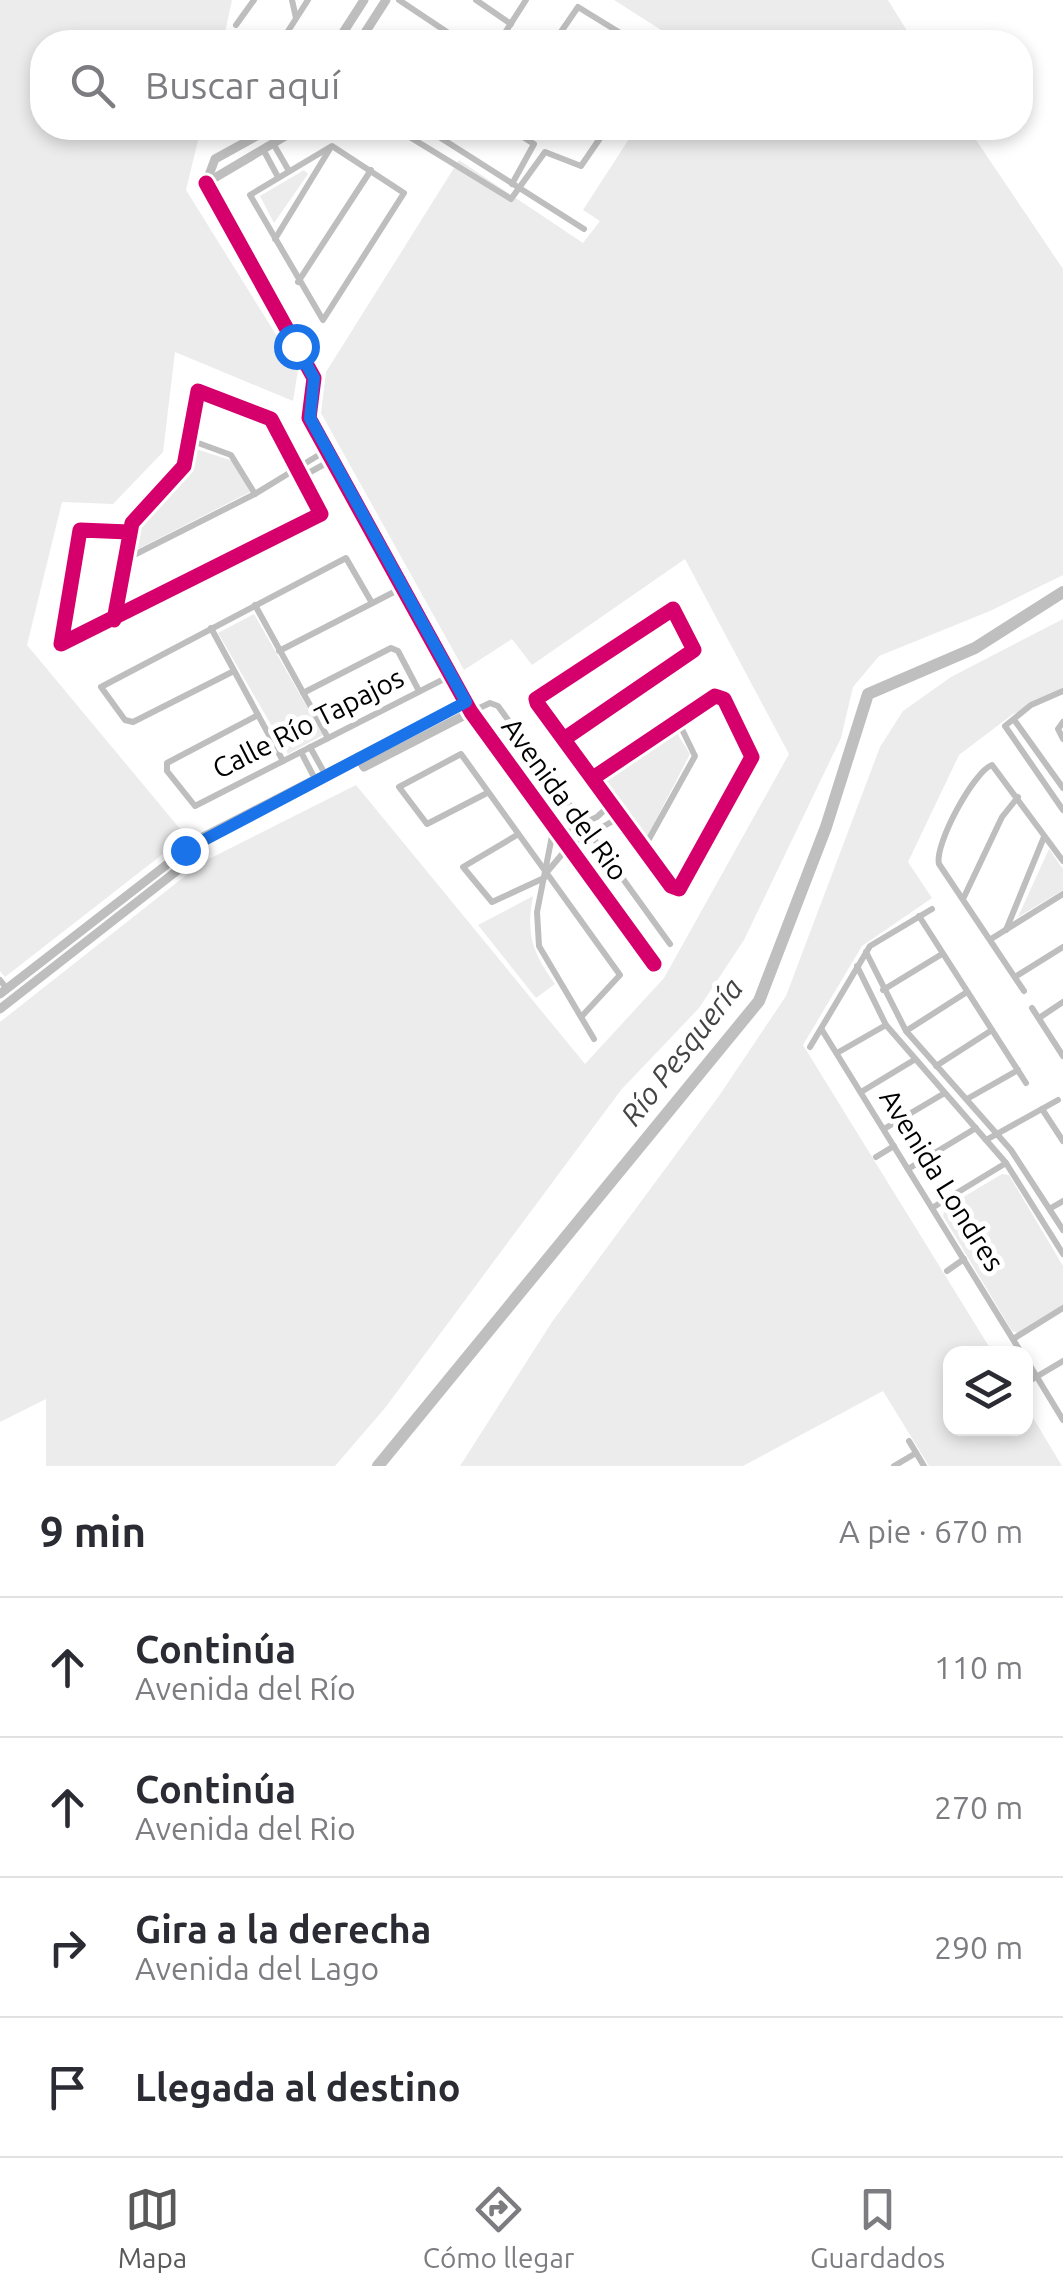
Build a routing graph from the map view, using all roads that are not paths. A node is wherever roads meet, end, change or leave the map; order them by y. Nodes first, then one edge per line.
1 (254, 0) edge
2 (292, 0) edge
3 (308, 0) edge
4 (364, 0) edge
5 (386, 0) edge
6 (399, 0) edge
7 (476, 0) edge
8 (526, 0) edge
9 (296, 18) junction
10 (511, 24) junction
11 (236, 26) dead end
12 (289, 30) edge
13 (345, 30) edge
14 (367, 30) edge
15 (444, 30) edge
16 (507, 30) edge
17 (562, 30) edge
18 (615, 30) edge
19 (250, 140) edge
20 (264, 140) edge
21 (281, 140) edge
22 (414, 140) edge
23 (444, 140) edge
24 (528, 140) edge
25 (599, 140) edge
26 (332, 146) junction
27 (269, 148) junction
28 (456, 148) junction
29 (447, 160) junction
30 (370, 170) junction
31 (289, 171) junction
32 (278, 178) junction
33 (206, 183) junction
34 (512, 184) junction
35 (520, 189) junction
36 (584, 229) dead end
37 (274, 240) junction
38 (298, 282) junction
39 (190, 440) junction
40 (330, 455) junction
41 (298, 466) junction
42 (292, 473) junction
43 (304, 476) junction
44 (255, 494) junction
45 (129, 532) junction
46 (125, 560) junction
47 (394, 592) dead end
48 (372, 603) junction
49 (255, 605) junction
50 (114, 620) junction
51 (211, 628) junction
52 (279, 651) junction
53 (234, 671) junction
54 (442, 680) dead end
55 (419, 692) junction
56 (1063, 692) edge
57 (303, 693) junction
58 (468, 707) junction
59 (258, 715) junction
60 (1015, 721) junction
61 (678, 722) junction
62 (1063, 722) edge
63 (328, 738) junction
64 (564, 739) junction
65 (1063, 739) edge
66 (310, 747) junction
67 (300, 752) junction
68 (358, 757) junction
69 (283, 761) junction
70 (320, 777) junction
71 (594, 778) junction
72 (1063, 788) edge
73 (487, 793) junction
74 (1018, 797) junction
75 (611, 804) junction
76 (1063, 810) edge
77 (620, 817) junction
78 (583, 822) junction
79 (557, 830) junction
80 (591, 834) junction
81 (517, 835) junction
82 (1045, 836) junction
83 (569, 846) junction
84 (644, 848) junction
85 (185, 850) junction
86 (1063, 860) edge
87 (545, 875) junction
88 (1063, 894) edge
89 (964, 898) junction
90 (932, 909) dead end
91 (919, 916) junction
92 (100, 917) junction
93 (107, 926) junction
94 (1006, 930) junction
95 (991, 939) junction
96 (670, 944) dead end
97 (1063, 947) edge
98 (866, 952) junction
99 (942, 954) junction
100 (654, 964) dead end
101 (857, 966) junction
102 (1015, 977) junction
103 (2, 988) edge
104 (883, 990) junction
105 (967, 992) junction
106 (1024, 992) dead end
107 (1063, 1002) edge
108 (1032, 1008) dead end
109 (0, 1009) edge
110 (582, 1016) junction
111 (1038, 1018) junction
112 (886, 1025) junction
113 (822, 1030) junction
114 (992, 1030) junction
115 (906, 1031) junction
116 (594, 1039) dead end
117 (810, 1048) dead end
118 (837, 1052) junction
119 (1063, 1056) edge
120 (914, 1060) junction
121 (936, 1066) junction
122 (1018, 1070) junction
123 (1026, 1082) dead end
124 (861, 1092) junction
125 (944, 1094) junction
126 (967, 1099) junction
127 (1058, 1100) dead end
128 (1042, 1109) junction
129 (976, 1128) junction
130 (884, 1129) junction
131 (998, 1134) junction
132 (986, 1140) junction
133 (1063, 1141) edge
134 (894, 1146) junction
135 (876, 1157) dead end
136 (1006, 1163) junction
137 (908, 1168) junction
138 (1063, 1201) edge
139 (932, 1208) junction
140 (1051, 1208) junction
141 (1063, 1230) edge
142 (1063, 1253) edge
143 (964, 1260) junction
144 (947, 1271) dead end
145 (1063, 1308) edge
146 (1014, 1339) junction
147 (1018, 1346) edge
148 (1063, 1361) edge
149 (1033, 1372) edge
150 (1036, 1377) junction
151 (1033, 1379) edge
152 (1062, 1417) edge
153 (909, 1441) dead end
154 (916, 1452) junction
155 (894, 1466) edge
156 (924, 1466) edge

1 - 11 street
2 - 9 street
3 - 9 street
4 - 13 street
5 - 14 street
6 - 15 street
7 - 10 street
8 - 10 street
9 - 12 street
10 - 16 street
17 - 18 street
19 - 33 street
20 - 27 street
21 - 27 street
22 - 29 street
23 - 28 street
24 - 34 street
25 - 35 street
26 - 30 street
26 - 31 street
26 - 37 street
27 - 31 street
27 - 32 street
27 - 33 street
28 - 29 street
28 - 34 street
29 - 35 street
30 - 38 street
30 - 38 street
31 - 32 street
32 - 37 street
33 - 40 street, Avenida del Rio
34 - 35 street
35 - 36 street
37 - 38 street
39 - 41 street
39 - 44 street
39 - 45 street
40 - 41 street
40 - 43 street
40 - 58 street, Avenida del Rio
41 - 42 street
41 - 43 street
42 - 43 street
42 - 44 street
43 - 50 street
44 - 46 street
45 - 46 street
45 - 50 street
46 - 50 street
47 - 48 street
48 - 49 street
48 - 52 street
49 - 51 street
49 - 52 street
51 - 53 street
51 - 53 street
52 - 57 street
53 - 59 street
54 - 55 street, Calle Río Tapajos
55 - 57 street
55 - 63 street, Calle Río Tapajos
56 - 60 street
57 - 63 street
58 - 68 street
58 - 68 street
58 - 78 street
58 - 79 street, Avenida del Rio
59 - 69 street
59 - 69 street, Calle Río Tapajos
60 - 72 street
60 - 76 street
61 - 71 street
61 - 84 street
61 - 84 street
62 - 65 street
63 - 66 street, Calle Río Tapajos
64 - 64 street
64 - 71 street
66 - 67 street, Calle Río Tapajos
66 - 70 street
67 - 69 street, Calle Río Tapajos
67 - 70 street
68 - 70 street
70 - 85 street
71 - 75 street
73 - 73 street
73 - 81 street
74 - 82 street
74 - 89 street
74 - 89 street
75 - 77 street
75 - 78 street
77 - 80 street
77 - 84 street
78 - 79 street
78 - 80 street
79 - 83 street, Avenida del Rio
79 - 87 street
80 - 83 street
80 - 96 street
81 - 87 street
81 - 87 street
82 - 86 street
82 - 94 street
83 - 87 street
83 - 100 street, Avenida del Rio
85 - 92 street
85 - 93 street
87 - 110 street
87 - 110 street
88 - 94 street
89 - 95 street
90 - 91 street
91 - 98 street
91 - 99 street
92 - 93 street
92 - 103 street
93 - 109 street
94 - 95 street
95 - 102 street
97 - 102 street
98 - 101 street
98 - 104 street
99 - 104 street
99 - 105 street
101 - 112 street
101 - 113 street
102 - 106 street
104 - 115 street
105 - 114 street
105 - 115 street
107 - 111 street
108 - 111 street
110 - 116 street
111 - 119 street
112 - 118 street
112 - 120 street
113 - 117 street
113 - 118 street, Avenida Londres
114 - 121 street
114 - 122 street
115 - 121 street
118 - 124 street, Avenida Londres
120 - 124 street
120 - 125 street
121 - 126 street
122 - 123 street
122 - 126 street
124 - 130 street, Avenida Londres
125 - 129 street
125 - 130 street
126 - 131 street
127 - 128 street
128 - 131 street
128 - 133 street
129 - 132 street
129 - 137 street
130 - 134 street, Avenida Londres
131 - 132 street
131 - 140 street
132 - 136 street
134 - 135 street
134 - 137 street, Avenida Londres
136 - 139 street
136 - 142 street
137 - 139 street, Avenida Londres
138 - 140 street
139 - 143 street, Avenida Londres
140 - 141 street
143 - 144 street
143 - 146 street, Avenida Londres
145 - 146 street
146 - 147 street, Avenida Londres
148 - 150 street
149 - 150 street, Avenida Londres
150 - 151 street
150 - 152 street, Avenida Londres
153 - 154 street
154 - 155 street
154 - 156 street

